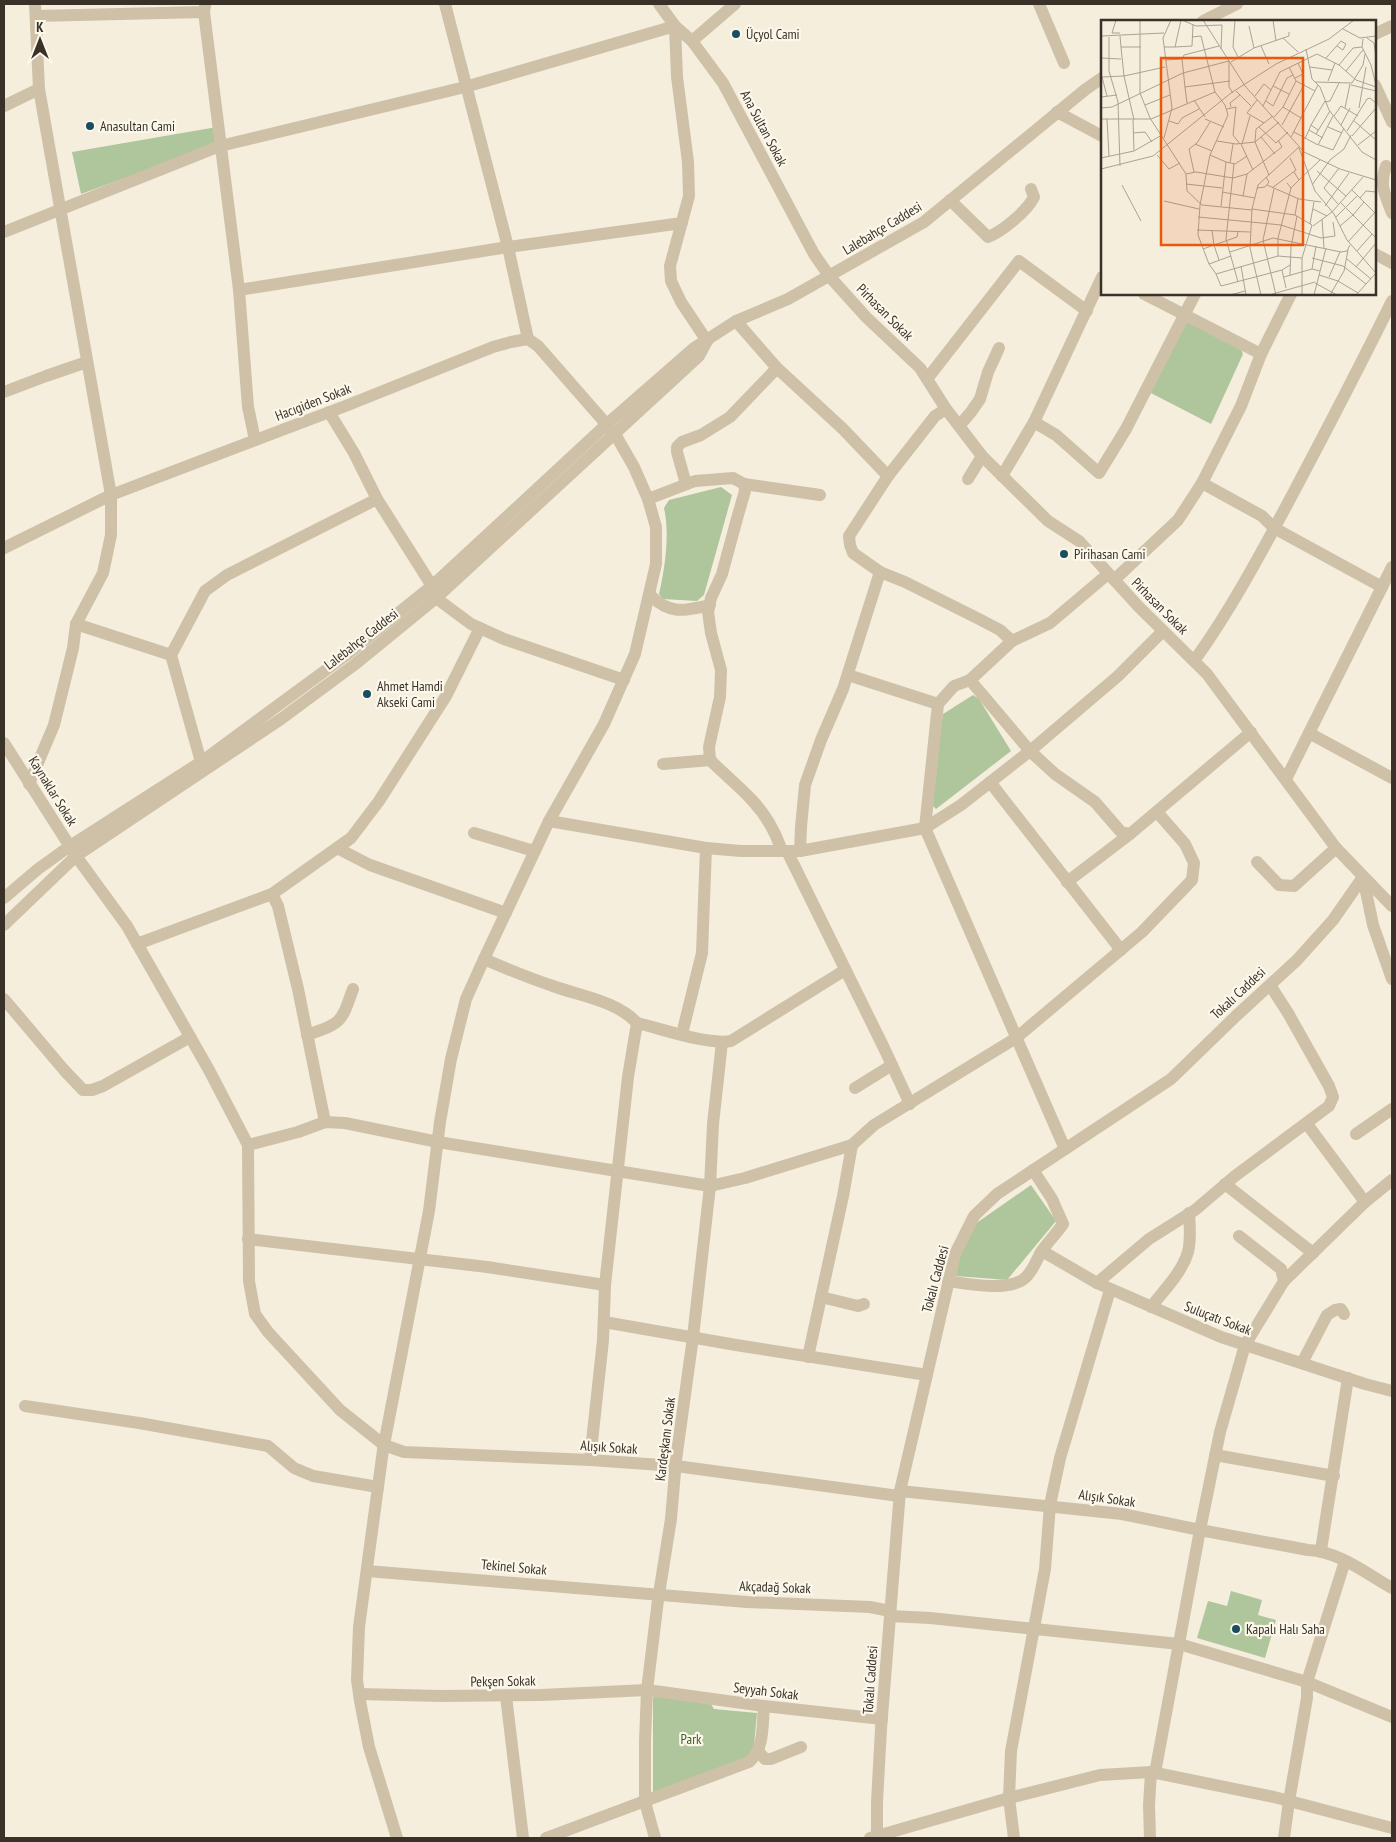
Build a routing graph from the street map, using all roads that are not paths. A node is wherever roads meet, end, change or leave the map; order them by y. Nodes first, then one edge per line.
1 (445, 4) edge
2 (659, 4) edge
3 (735, 4) edge
4 (1039, 4) edge
5 (1236, 4) edge
6 (205, 8) edge
7 (35, 10) edge
8 (1205, 20) edge
9 (675, 26) junction
10 (1392, 26) edge
11 (1376, 34) edge
12 (692, 41) junction
13 (1064, 62) dead end
14 (1101, 79) edge
15 (466, 87) junction
16 (1376, 87) edge
17 (39, 89) junction
18 (4, 106) edge
19 (1057, 112) junction
20 (1392, 122) edge
21 (1101, 135) edge
22 (220, 146) junction
23 (1384, 165) edge
24 (1031, 189) dead end
25 (950, 200) junction
26 (60, 210) junction
27 (1392, 213) edge
28 (682, 223) junction
29 (4, 232) edge
30 (508, 247) junction
31 (1376, 254) edge
32 (1392, 262) edge
33 (830, 276) junction
34 (1101, 280) edge
35 (239, 290) junction
36 (1146, 295) edge
37 (1194, 295) edge
38 (1290, 295) edge
39 (1392, 301) edge
40 (1086, 311) junction
41 (1184, 314) junction
42 (736, 321) junction
43 (528, 339) junction
44 (707, 341) junction
45 (999, 348) dead end
46 (1261, 354) junction
47 (87, 362) junction
48 (778, 368) junction
49 (927, 379) junction
50 (4, 392) edge
51 (946, 409) junction
52 (329, 412) junction
53 (1034, 422) junction
54 (958, 426) junction
55 (611, 429) junction
56 (255, 440) junction
57 (982, 456) junction
58 (888, 476) junction
59 (1002, 476) junction
60 (968, 479) dead end
61 (1202, 483) junction
62 (686, 484) junction
63 (744, 484) junction
64 (820, 495) dead end
65 (111, 496) junction
66 (377, 499) junction
67 (648, 499) junction
68 (1274, 528) junction
69 (4, 548) edge
70 (1392, 567) edge
71 (880, 572) junction
72 (1111, 577) junction
73 (1386, 584) edge
74 (434, 592) junction
75 (650, 595) junction
76 (710, 604) junction
77 (76, 624) junction
78 (480, 628) junction
79 (1163, 631) junction
80 (1012, 641) junction
81 (171, 655) junction
82 (1194, 661) junction
83 (848, 675) junction
84 (624, 680) junction
85 (970, 680) junction
86 (938, 704) junction
87 (1251, 732) junction
88 (1309, 733) junction
89 (4, 742) edge
90 (1030, 751) junction
91 (15, 757) junction
92 (711, 760) junction
93 (201, 762) junction
94 (663, 764) dead end
95 (4, 765) edge
96 (1392, 778) edge
97 (1286, 779) junction
98 (990, 782) junction
99 (29, 784) junction
100 (1157, 812) junction
101 (549, 821) junction
102 (925, 828) junction
103 (474, 833) dead end
104 (1130, 834) junction
105 (337, 848) junction
106 (706, 848) junction
107 (1336, 848) junction
108 (73, 851) junction
109 (534, 851) junction
110 (790, 851) junction
111 (1258, 862) dead end
112 (1362, 877) junction
113 (1067, 882) junction
114 (272, 894) junction
115 (4, 898) edge
116 (1392, 906) edge
117 (506, 913) junction
118 (4, 925) edge
119 (137, 944) junction
120 (1121, 950) junction
121 (484, 959) junction
122 (1390, 963) edge
123 (845, 970) junction
124 (1392, 979) edge
125 (1270, 985) junction
126 (353, 989) dead end
127 (4, 998) edge
128 (637, 1023) junction
129 (682, 1034) junction
130 (307, 1035) junction
131 (190, 1037) junction
132 (1016, 1038) junction
133 (722, 1042) junction
134 (892, 1065) junction
135 (855, 1088) dead end
136 (910, 1104) junction
137 (1392, 1109) edge
138 (325, 1122) junction
139 (1307, 1124) junction
140 (1356, 1134) dead end
141 (438, 1142) junction
142 (248, 1144) junction
143 (852, 1144) junction
144 (1065, 1149) junction
145 (1033, 1170) junction
146 (618, 1172) junction
147 (1392, 1180) edge
148 (1225, 1184) junction
149 (710, 1186) junction
150 (1365, 1202) junction
151 (1189, 1213) junction
152 (1239, 1236) dead end
153 (248, 1238) junction
154 (1042, 1251) junction
155 (1313, 1253) junction
156 (421, 1260) junction
157 (948, 1281) junction
158 (1284, 1281) junction
159 (1097, 1283) junction
160 (605, 1285) junction
161 (1110, 1290) junction
162 (821, 1297) junction
163 (864, 1304) dead end
164 (1151, 1307) junction
165 (1344, 1314) dead end
166 (604, 1322) junction
167 (693, 1337) junction
168 (1245, 1344) junction
169 (808, 1357) junction
170 (1302, 1363) junction
171 (927, 1375) junction
172 (1348, 1378) junction
173 (1392, 1391) edge
174 (25, 1406) dead end
175 (384, 1446) junction
176 (1215, 1455) junction
177 (590, 1460) junction
178 (676, 1466) junction
179 (1334, 1476) junction
180 (378, 1487) junction
181 (900, 1493) junction
182 (1050, 1506) junction
183 (1200, 1530) junction
184 (1321, 1550) junction
185 (1345, 1561) junction
186 (367, 1571) junction
187 (1392, 1588) edge
188 (658, 1595) junction
189 (890, 1614) junction
190 (1035, 1629) junction
191 (1179, 1644) junction
192 (1307, 1682) junction
193 (648, 1690) junction
194 (359, 1694) junction
195 (506, 1696) junction
196 (764, 1706) junction
197 (1392, 1717) edge
198 (882, 1718) junction
199 (801, 1747) dead end
200 (758, 1751) junction
201 (1153, 1772) junction
202 (1010, 1798) junction
203 (1289, 1801) junction
204 (645, 1802) junction
205 (1392, 1828) edge
206 (874, 1837) edge
207 (397, 1838) edge
208 (523, 1838) edge
209 (546, 1838) edge
210 (655, 1838) edge
211 (1014, 1838) edge
212 (1150, 1838) edge
213 (1284, 1838) edge

1 - 15 street
2 - 9 street, Ana Sultan Sokak
3 - 12 street
4 - 13 street
5 - 8 street
6 - 7 street
6 - 22 street
7 - 17 street
9 - 12 street, Ana Sultan Sokak
9 - 15 street
9 - 28 street
10 - 11 street
12 - 33 street, Ana Sultan Sokak
14 - 19 street, Lalebahçe Caddesi
15 - 22 street
15 - 30 street
16 - 20 street
17 - 18 street
17 - 26 street
19 - 21 street
19 - 25 street, Lalebahçe Caddesi
22 - 26 street
22 - 35 street
23 - 27 street
24 - 25 street
25 - 33 street, Lalebahçe Caddesi
26 - 29 street
26 - 47 street
28 - 30 street
28 - 44 street
30 - 35 street
30 - 43 street
31 - 32 street
33 - 42 street, Lalebahçe Caddesi
33 - 49 street, Pirhasan Sokak
34 - 40 street
35 - 56 street
36 - 41 street
37 - 41 street
38 - 46 street
39 - 68 street
40 - 49 street
40 - 53 street
41 - 46 street
41 - 53 street
42 - 44 street, Lalebahçe Caddesi
42 - 48 street
43 - 52 street, Hacıgiden Sokak
43 - 55 street
44 - 55 street, Lalebahçe Caddesi
45 - 54 street
46 - 61 street
47 - 50 street
47 - 65 street
48 - 58 street
48 - 62 street
49 - 51 street, Pirhasan Sokak
51 - 54 street, Pirhasan Sokak
51 - 58 street
52 - 56 street, Hacıgiden Sokak
52 - 66 street
53 - 59 street
54 - 57 street, Pirhasan Sokak
55 - 67 street
55 - 74 street, Lalebahçe Caddesi
56 - 65 street, Hacıgiden Sokak
57 - 59 street, Pirhasan Sokak
57 - 60 street
58 - 71 street
59 - 72 street, Pirhasan Sokak
61 - 68 street
61 - 72 street
62 - 63 street
62 - 67 street
63 - 64 street
63 - 76 street
65 - 69 street, Hacıgiden Sokak
65 - 77 street
66 - 74 street
66 - 81 street
67 - 75 street
68 - 73 street
68 - 82 street
70 - 73 street
71 - 80 street
71 - 83 street
72 - 79 street, Pirhasan Sokak
72 - 80 street
73 - 88 street
74 - 78 street
74 - 93 street, Lalebahçe Caddesi
74 - 108 street, Lalebahçe Caddesi
75 - 76 street
75 - 84 street
76 - 92 street
77 - 81 street
77 - 99 street
78 - 84 street
78 - 105 street
79 - 82 street, Pirhasan Sokak
79 - 90 street
80 - 85 street
81 - 93 street
82 - 87 street, Pirhasan Sokak
83 - 86 street
83 - 110 street
84 - 101 street
85 - 86 street
85 - 90 street
86 - 102 street
87 - 97 street, Pirhasan Sokak
87 - 100 street
88 - 96 street
88 - 97 street
89 - 91 street, Kaynaklar Sokak
90 - 98 street
90 - 104 street
91 - 95 street
91 - 99 street, Kaynaklar Sokak
92 - 94 street
92 - 110 street
93 - 108 street, Lalebahçe Caddesi
97 - 107 street, Pirhasan Sokak
98 - 102 street
98 - 113 street
99 - 108 street, Kaynaklar Sokak
100 - 104 street
100 - 120 street
101 - 106 street
101 - 109 street
102 - 110 street
102 - 132 street
103 - 109 street
104 - 113 street
105 - 114 street
105 - 117 street
106 - 110 street
106 - 129 street
107 - 111 street
107 - 112 street, Pirhasan Sokak
108 - 115 street, Lalebahçe Caddesi
108 - 118 street, Lalebahçe Caddesi
108 - 119 street, Kaynaklar Sokak
109 - 117 street
110 - 123 street
112 - 116 street, Pirhasan Sokak
112 - 122 street
112 - 125 street, Tokalı Caddesi
113 - 120 street
114 - 119 street
114 - 130 street
117 - 121 street
119 - 131 street, Kaynaklar Sokak
120 - 132 street
121 - 128 street
121 - 141 street
122 - 124 street
123 - 133 street
123 - 134 street
125 - 139 street
125 - 144 street, Tokalı Caddesi
126 - 130 street
127 - 131 street
128 - 129 street
128 - 146 street
129 - 133 street
130 - 138 street
131 - 142 street, Kaynaklar Sokak
132 - 136 street
132 - 144 street
133 - 149 street, Kardeşkanı Sokak
134 - 135 street
134 - 136 street
136 - 143 street
137 - 140 street
138 - 141 street
138 - 142 street
139 - 148 street
139 - 150 street
141 - 146 street
141 - 156 street
142 - 153 street
143 - 149 street
143 - 162 street
144 - 145 street, Tokalı Caddesi
145 - 154 street
145 - 157 street, Tokalı Caddesi
146 - 149 street
146 - 160 street
147 - 150 street
148 - 151 street
148 - 155 street
149 - 167 street, Kardeşkanı Sokak
150 - 155 street
151 - 159 street
151 - 164 street
152 - 158 street
153 - 156 street
153 - 175 street
154 - 157 street
154 - 159 street, Suluçatı Sokak
155 - 158 street
156 - 160 street
156 - 175 street
157 - 171 street, Tokalı Caddesi
158 - 168 street
159 - 161 street, Suluçatı Sokak
160 - 166 street
161 - 164 street, Suluçatı Sokak
161 - 182 street
162 - 163 street
162 - 169 street
164 - 168 street, Suluçatı Sokak
165 - 170 street
166 - 167 street
166 - 177 street
167 - 169 street
167 - 178 street, Kardeşkanı Sokak
168 - 170 street, Suluçatı Sokak
168 - 176 street
169 - 171 street
170 - 172 street, Suluçatı Sokak
171 - 181 street, Tokalı Caddesi
172 - 173 street, Suluçatı Sokak
172 - 179 street
174 - 180 street
175 - 177 street, Alışık Sokak
175 - 180 street
176 - 179 street
176 - 183 street
177 - 178 street, Alışık Sokak
178 - 181 street, Alışık Sokak
178 - 188 street, Kardeşkanı Sokak
179 - 184 street
180 - 186 street
181 - 182 street, Alışık Sokak
181 - 189 street, Tokalı Caddesi
182 - 183 street, Alışık Sokak
182 - 190 street
183 - 184 street, Alışık Sokak
183 - 191 street
184 - 185 street
185 - 187 street
185 - 192 street
186 - 188 street, Tekinel Sokak
186 - 194 street
188 - 189 street, Akçadağ Sokak
188 - 193 street, Kardeşkanı Sokak
189 - 190 street, Akçadağ Sokak
189 - 198 street, Tokalı Caddesi
190 - 191 street, Akçadağ Sokak
190 - 202 street
191 - 192 street, Akçadağ Sokak
191 - 201 street
192 - 197 street, Akçadağ Sokak
192 - 203 street
193 - 195 street, Pekşen Sokak
193 - 196 street, Seyyah Sokak
193 - 204 street, Kardeşkanı Sokak
194 - 195 street, Pekşen Sokak
194 - 207 street
195 - 208 street
196 - 198 street, Seyyah Sokak
196 - 200 street
198 - 206 street, Tokalı Caddesi
199 - 200 street
200 - 204 street
201 - 202 street
201 - 203 street
201 - 212 street
202 - 206 street
202 - 211 street
203 - 205 street
203 - 213 street
204 - 209 street
204 - 210 street, Kardeşkanı Sokak

